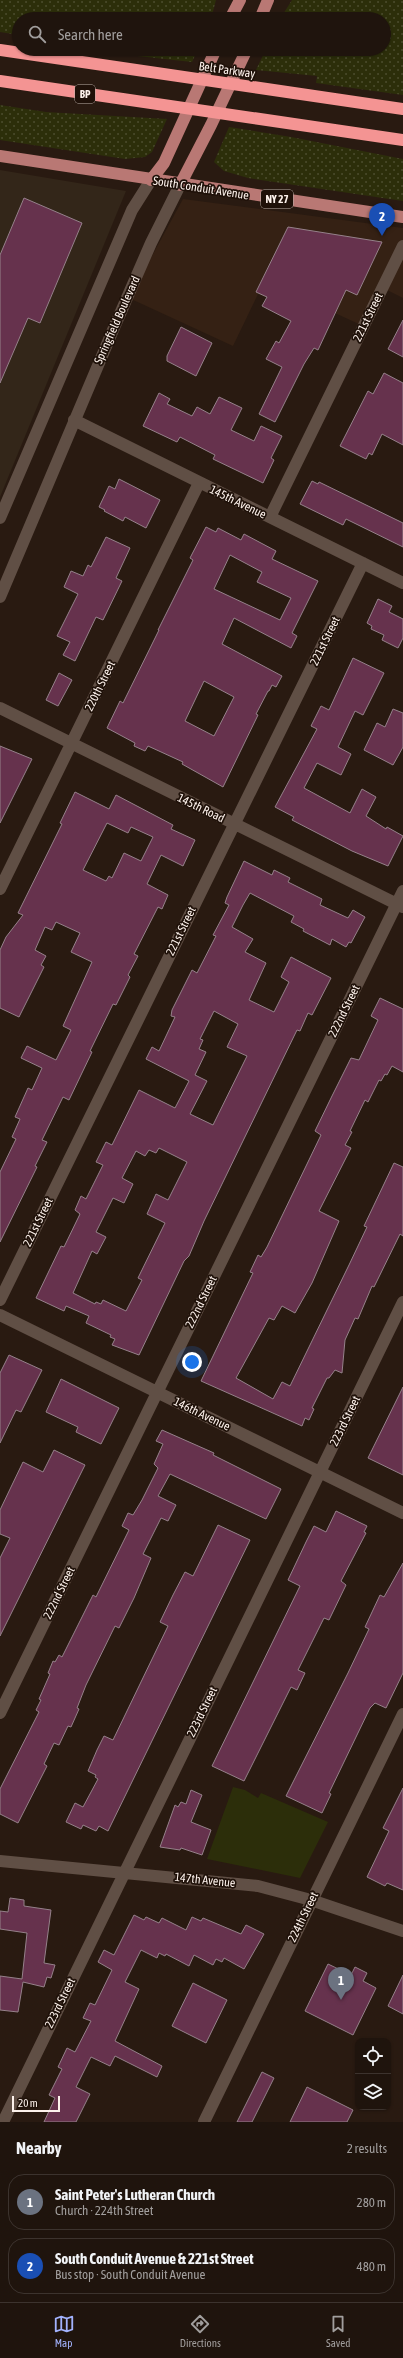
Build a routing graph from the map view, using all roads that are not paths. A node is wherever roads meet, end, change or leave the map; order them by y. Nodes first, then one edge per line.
1 (240, 0) edge
2 (268, 0) edge
3 (234, 12) edge
4 (263, 12) edge
5 (0, 47) edge
6 (0, 50) edge
7 (12, 50) edge
8 (12, 52) edge
9 (38, 56) edge
10 (213, 56) edge
11 (244, 56) edge
12 (0, 82) edge
13 (403, 109) edge
14 (403, 140) edge
15 (0, 156) edge
16 (151, 180) junction
17 (180, 184) junction
18 (403, 217) edge
19 (403, 246) edge
20 (74, 420) junction
21 (199, 483) junction
22 (270, 517) junction
23 (0, 518) edge
24 (363, 563) junction
25 (403, 583) edge
26 (0, 597) edge
27 (0, 708) edge
28 (71, 744) junction
29 (234, 824) junction
30 (0, 889) edge
31 (403, 891) edge
32 (400, 905) edge
33 (0, 1300) edge
34 (403, 1302) edge
35 (0, 1314) edge
36 (157, 1392) junction
37 (320, 1472) junction
38 (403, 1513) edge
39 (0, 1713) edge
40 (403, 1714) edge
41 (0, 1861) edge
42 (123, 1872) junction
43 (311, 1900) junction
44 (403, 1931) edge
45 (3, 2122) edge
46 (204, 2122) edge

1 - 3 main road
2 - 4 main road
5 - 7 highway
6 - 8 highway, Belt Parkway
9 - 13 highway, Belt Parkway
10 - 16 main road
11 - 17 main road, Springfield Boulevard
12 - 14 highway, BP
15 - 16 main road, South Conduit Avenue / NY 27
16 - 17 main road, South Conduit Avenue / NY 27
16 - 23 street
17 - 18 main road, South Conduit Avenue / NY 27
17 - 20 street, Springfield Boulevard
19 - 22 street, 221st Street
20 - 21 street, 145th Avenue
20 - 26 street, Springfield Boulevard
21 - 22 street, 145th Avenue
21 - 28 street, 220th Street
22 - 24 street, 145th Avenue
24 - 25 street, 145th Avenue
24 - 29 street, 221st Street
27 - 28 street, 145th Road
28 - 29 street, 145th Road
28 - 30 street, 220th Street
29 - 32 street, 145th Road
29 - 33 street, 221st Street
31 - 32 street, 222nd Street
32 - 36 street, 222nd Street
34 - 37 street, 223rd Street
35 - 36 street, 146th Avenue
36 - 37 street, 146th Avenue
36 - 39 street, 222nd Street
37 - 38 street, 146th Avenue
37 - 42 street, 223rd Street
40 - 43 street, 224th Street
41 - 42 street, 147th Avenue
42 - 43 street, 147th Avenue
42 - 45 street, 223rd Street
43 - 44 street, 147th Avenue
43 - 46 street, 224th Street

